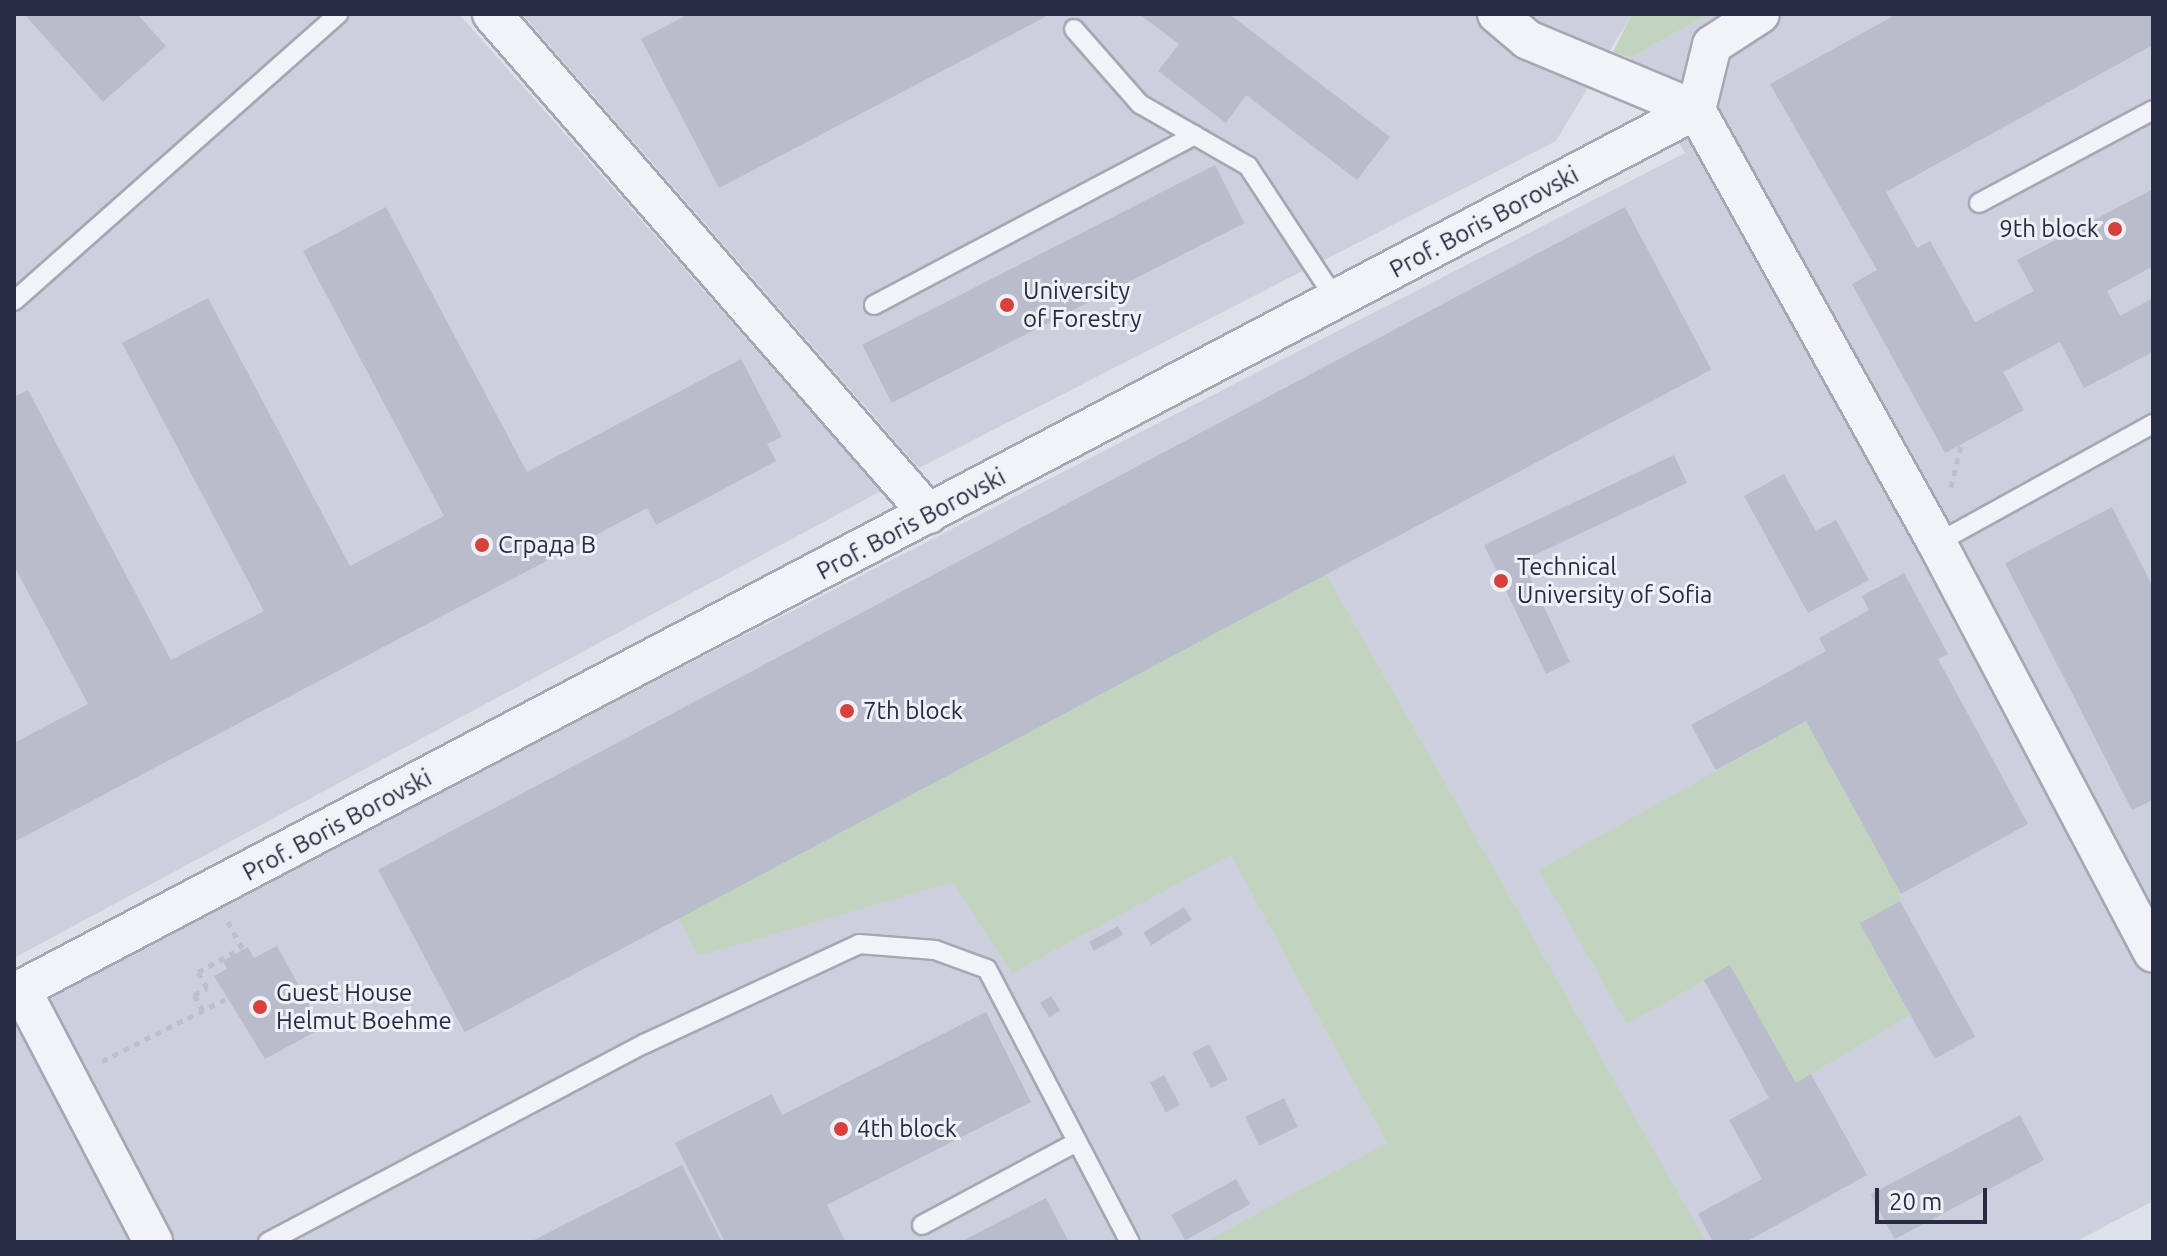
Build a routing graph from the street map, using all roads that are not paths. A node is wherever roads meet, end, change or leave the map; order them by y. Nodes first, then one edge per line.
1 (338, 14) edge
2 (492, 14) edge
3 (1497, 14) edge
4 (1760, 14) edge
5 (1074, 29) dead end
6 (1696, 110) junction
7 (2153, 110) edge
8 (1195, 135) junction
9 (1979, 203) dead end
10 (1336, 300) junction
11 (14, 301) edge
12 (874, 305) dead end
13 (2153, 424) edge
14 (929, 514) junction
15 (1937, 543) junction
16 (2153, 952) edge
17 (18, 991) edge
18 (1077, 1142) junction
19 (922, 1225) dead end
20 (153, 1242) edge
21 (268, 1242) edge
22 (1130, 1242) edge

1 - 11 lane
2 - 14 street
3 - 6 street
4 - 6 street
5 - 8 lane
6 - 10 street, Prof. Boris Borovski
6 - 15 street
7 - 9 lane
8 - 10 lane
8 - 12 lane
10 - 14 street, Prof. Boris Borovski
13 - 15 lane
14 - 17 street, Prof. Boris Borovski
15 - 16 street
17 - 20 street
18 - 19 lane
18 - 21 lane
18 - 22 lane

